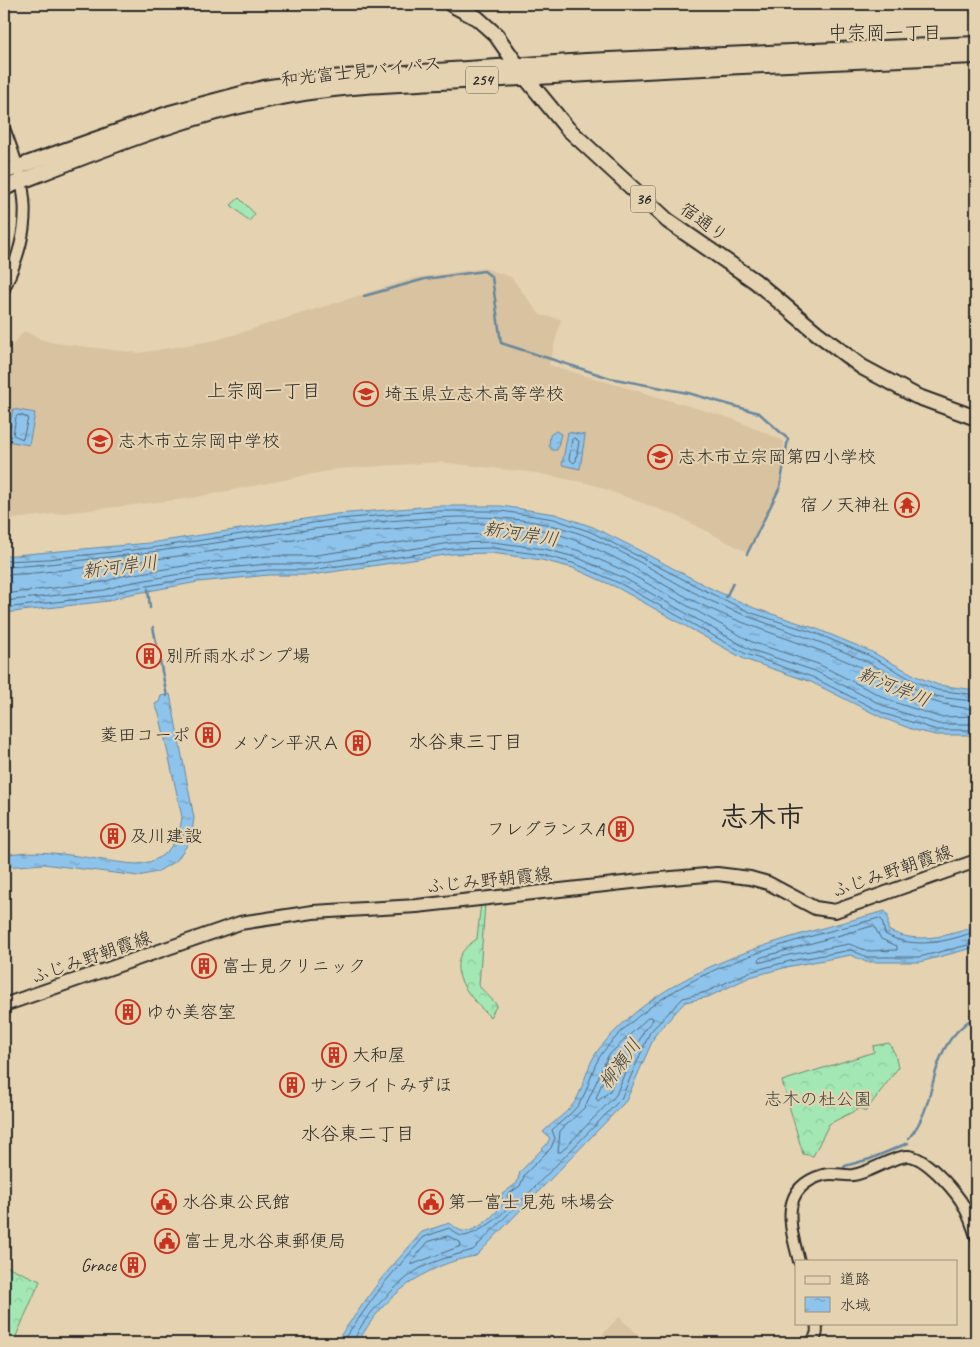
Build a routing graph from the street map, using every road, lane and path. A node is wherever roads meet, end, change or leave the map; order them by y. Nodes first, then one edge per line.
1 (451, 4) edge
2 (976, 44) edge
3 (976, 56) edge
4 (518, 66) junction
5 (526, 78) junction
6 (4, 128) edge
7 (18, 167) junction
8 (4, 172) edge
9 (22, 181) junction
10 (4, 188) edge
11 (4, 289) edge
12 (976, 418) edge
13 (976, 861) edge
14 (4, 1005) edge
15 (976, 1236) edge
16 (799, 1260) edge
17 (816, 1324) edge
18 (809, 1343) edge

1 - 4 main road, 宿通り / 36
2 - 4 main road, 和光富士見バイパス / 254
3 - 5 main road, 和光富士見バイパス / 254
4 - 5 main road, 宿通り / 36
4 - 7 main road, 和光富士見バイパス / 254
5 - 9 main road, 和光富士見バイパス / 254
5 - 12 main road, 宿通り / 36
6 - 7 street
7 - 8 main road, 和光富士見バイパス / 254
7 - 9 street
9 - 10 main road, 和光富士見バイパス / 254
9 - 11 street
13 - 14 main road, ふじみ野朝霞線
15 - 16 street
17 - 18 street

